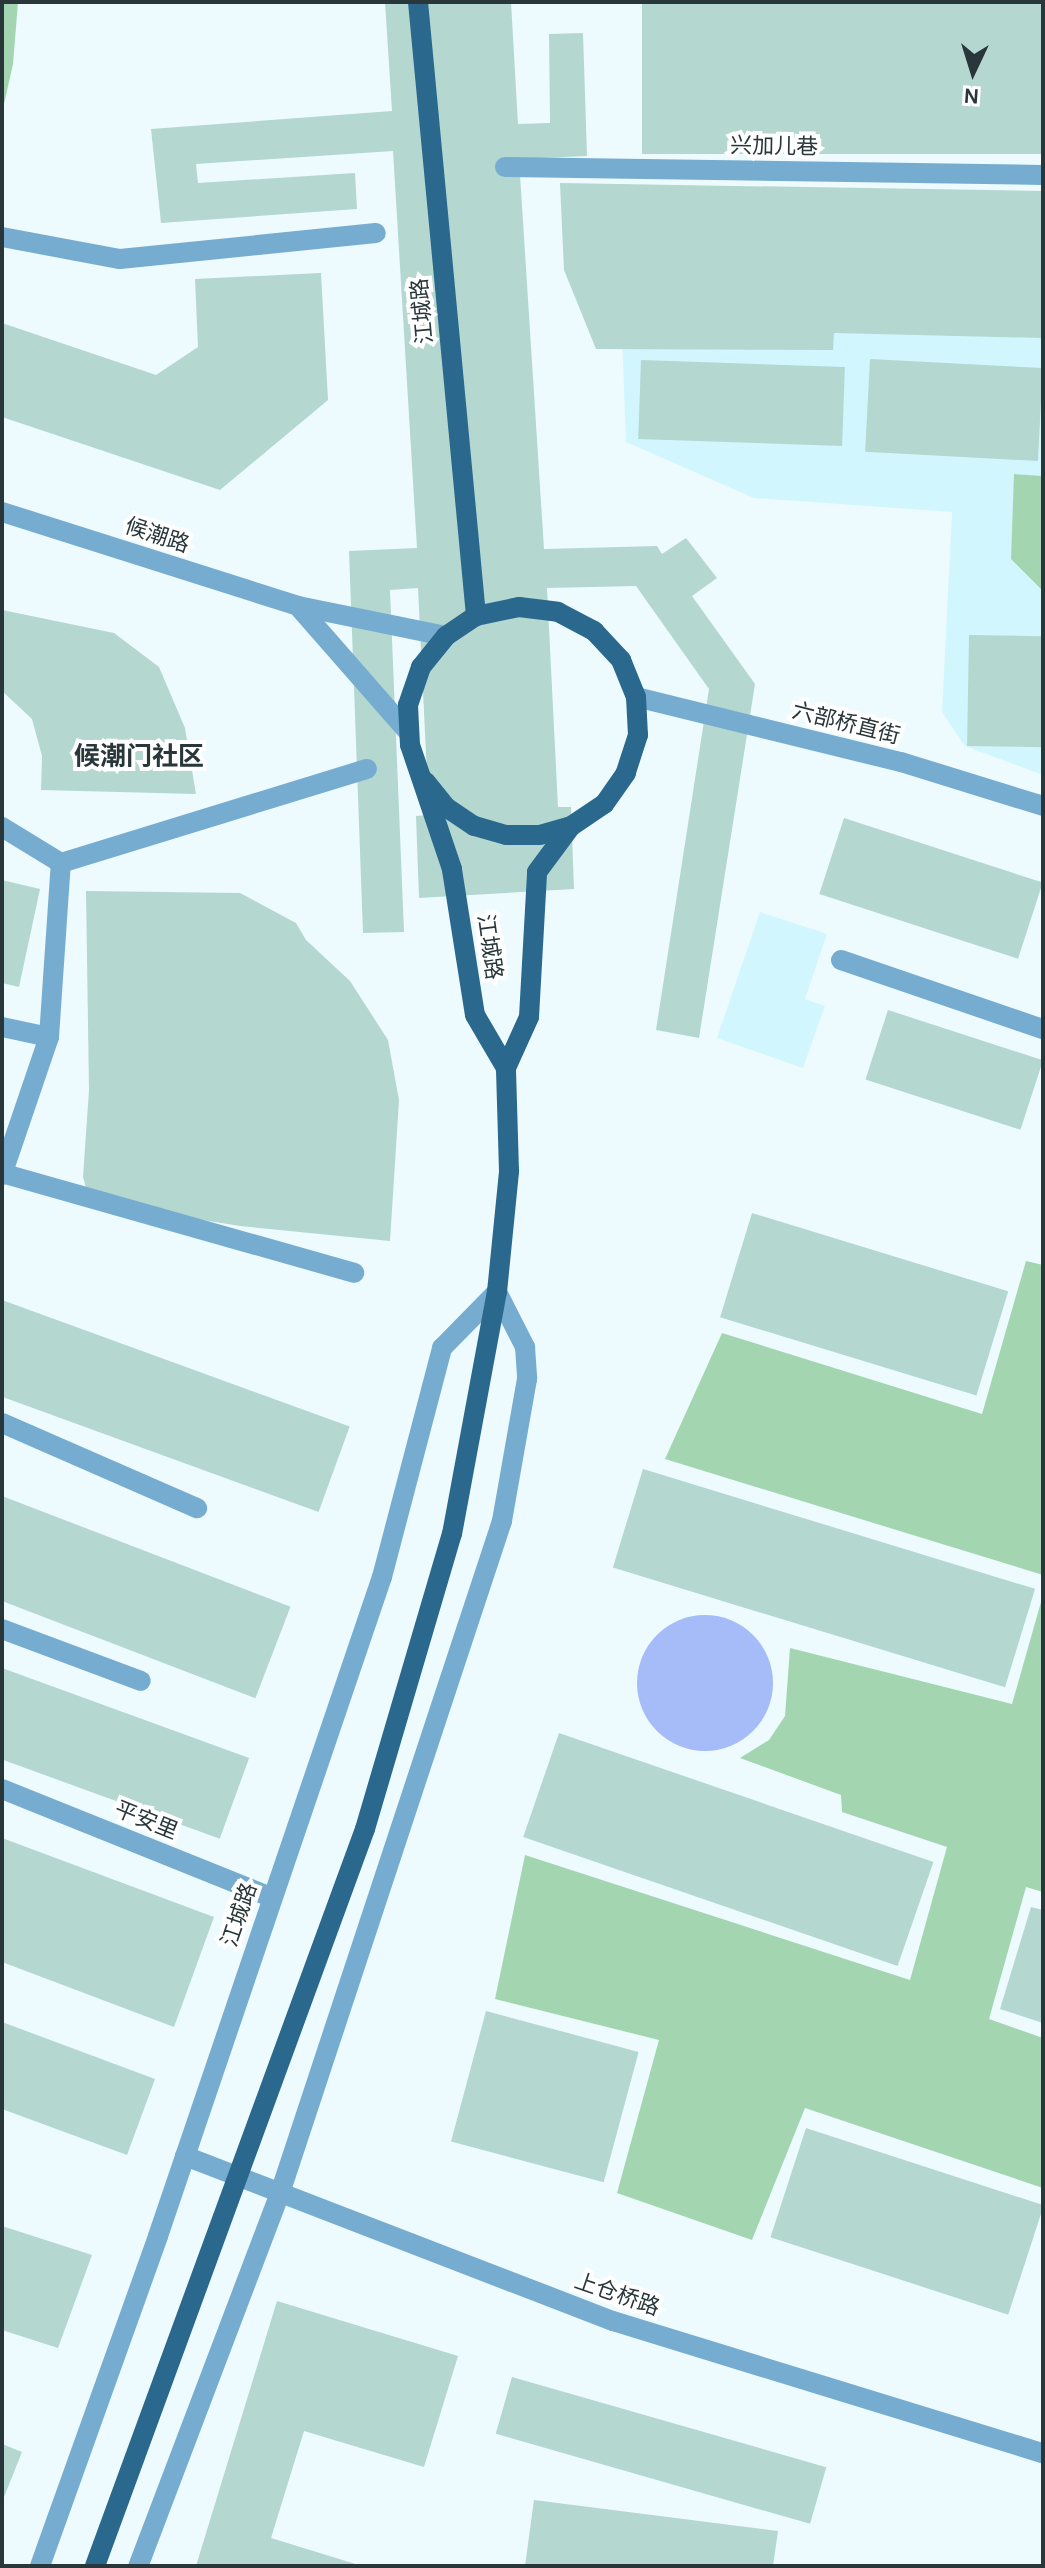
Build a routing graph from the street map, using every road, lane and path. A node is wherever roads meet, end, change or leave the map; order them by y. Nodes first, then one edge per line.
1 (418, 2) edge
2 (505, 167) dead end
3 (1043, 175) edge
4 (376, 233) dead end
5 (2, 237) edge
6 (2, 512) edge
7 (298, 606) junction
8 (476, 616) junction
9 (446, 636) junction
10 (636, 697) junction
11 (409, 733) junction
12 (367, 769) dead end
13 (425, 781) junction
14 (1043, 806) edge
15 (571, 826) junction
16 (2, 827) edge
17 (61, 863) junction
18 (841, 960) dead end
19 (2, 1027) edge
20 (1043, 1029) edge
21 (49, 1037) junction
22 (506, 1068) junction
23 (3, 1175) edge
24 (354, 1273) dead end
25 (497, 1292) junction
26 (2, 1423) edge
27 (197, 1508) dead end
28 (2, 1629) edge
29 (141, 1681) dead end
30 (2, 1789) edge
31 (271, 1897) junction
32 (185, 2156) junction
33 (239, 2177) junction
34 (280, 2193) junction
35 (1043, 2453) edge
36 (40, 2566) edge
37 (95, 2566) edge
38 (138, 2566) edge

1 - 8 main road, 江城路
2 - 3 street, 兴加儿巷
4 - 5 street
6 - 7 street, 候潮路
7 - 9 street, 候潮路
7 - 11 street
8 - 9 main road, 江城路
8 - 10 main road, 江城路
9 - 11 main road, 江城路
10 - 14 street, 六部桥直街
10 - 15 main road, 江城路
11 - 13 main road, 江城路
12 - 17 street
13 - 15 main road, 江城路
13 - 22 main road, 江城路
15 - 22 main road, 江城路
16 - 17 street
17 - 21 street
18 - 20 street
19 - 21 street
21 - 23 street
22 - 25 main road, 江城路
23 - 24 street
25 - 31 street, 江城路
25 - 33 main road, 江城路
25 - 34 street
26 - 27 street
28 - 29 street
30 - 31 street, 平安里
31 - 32 street, 江城路
32 - 33 street, 上仓桥路
32 - 36 street, 江城路
33 - 34 street, 上仓桥路
33 - 37 main road, 江城路
34 - 35 street, 上仓桥路
34 - 38 street

